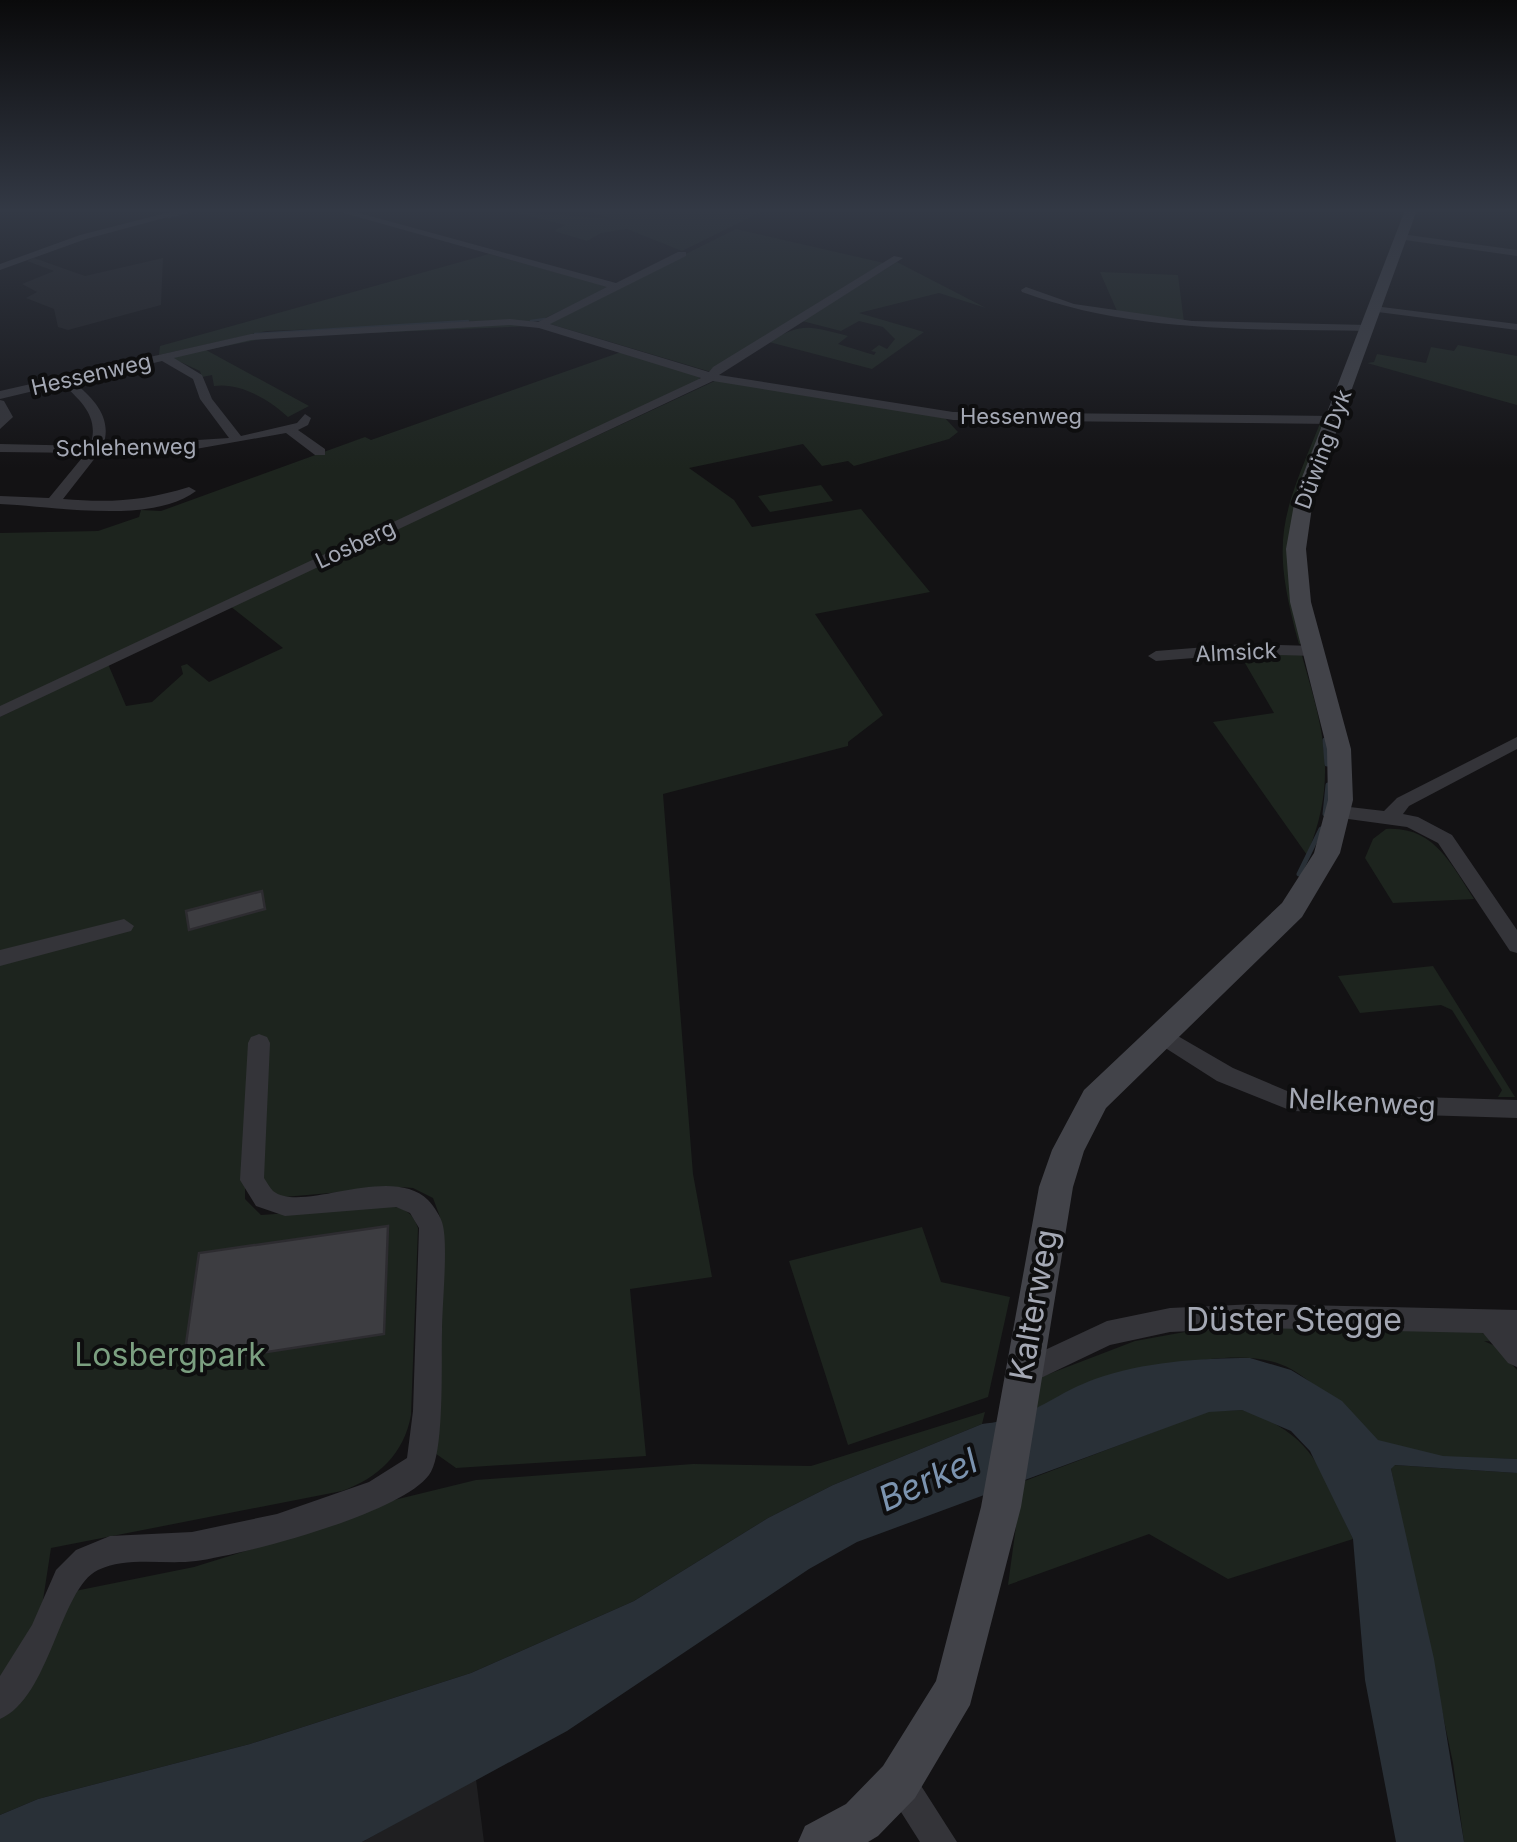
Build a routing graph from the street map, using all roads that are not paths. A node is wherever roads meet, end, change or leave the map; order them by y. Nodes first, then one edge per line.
1 (600, 296) edge
2 (836, 296) edge
3 (1042, 296) edge
4 (1379, 296) edge
5 (1374, 310) junction
6 (540, 325) junction
7 (1517, 327) edge
8 (1368, 328) junction
9 (164, 357) junction
10 (192, 372) junction
11 (712, 377) junction
12 (168, 378) dead end
13 (65, 380) junction
14 (0, 395) edge
15 (0, 404) edge
16 (305, 418) dead end
17 (1334, 420) junction
18 (0, 425) edge
19 (288, 429) junction
20 (237, 440) junction
21 (0, 448) edge
22 (98, 449) junction
23 (320, 452) dead end
24 (189, 492) dead end
25 (0, 500) edge
26 (56, 500) junction
27 (1315, 651) junction
28 (1156, 656) dead end
29 (0, 712) edge
30 (1517, 742) edge
31 (1341, 812) junction
32 (1389, 818) junction
33 (124, 926) dead end
34 (1517, 946) edge
35 (0, 958) edge
36 (1164, 1036) junction
37 (259, 1043) dead end
38 (1517, 1109) edge
39 (1489, 1321) junction
40 (1517, 1322) edge
41 (1517, 1354) edge
42 (1019, 1391) junction
43 (0, 1703) edge
44 (898, 1782) junction
45 (821, 1842) edge
46 (940, 1842) edge

1 - 6 street
2 - 11 street
3 - 8 street
4 - 5 street, Düwing Dyk
5 - 7 street
5 - 8 street, Düwing Dyk
6 - 9 street, Hessenweg
6 - 11 street, Hessenweg
8 - 17 street, Düwing Dyk
9 - 10 street
9 - 13 street, Hessenweg
10 - 12 street
10 - 20 street
11 - 17 street, Hessenweg
11 - 29 street, Losberg
13 - 14 street, Hessenweg
13 - 22 street
15 - 18 street
16 - 19 street, Schlehenweg
17 - 27 street, Düwing Dyk
19 - 20 street, Schlehenweg
19 - 23 street
20 - 22 street, Schlehenweg
21 - 22 street, Schlehenweg
22 - 26 street
24 - 26 street
25 - 26 street
27 - 28 street, Almsick
27 - 31 street, Düwing Dyk
30 - 32 street
31 - 32 street
31 - 36 street, Kalterweg
32 - 34 street
33 - 35 street
36 - 38 street, Nelkenweg
36 - 42 street, Kalterweg
37 - 43 street
39 - 40 street, Düster Stegge
39 - 41 street
39 - 42 street, Düster Stegge
42 - 44 street, Kalterweg
44 - 45 street, Kalterweg
44 - 46 street

